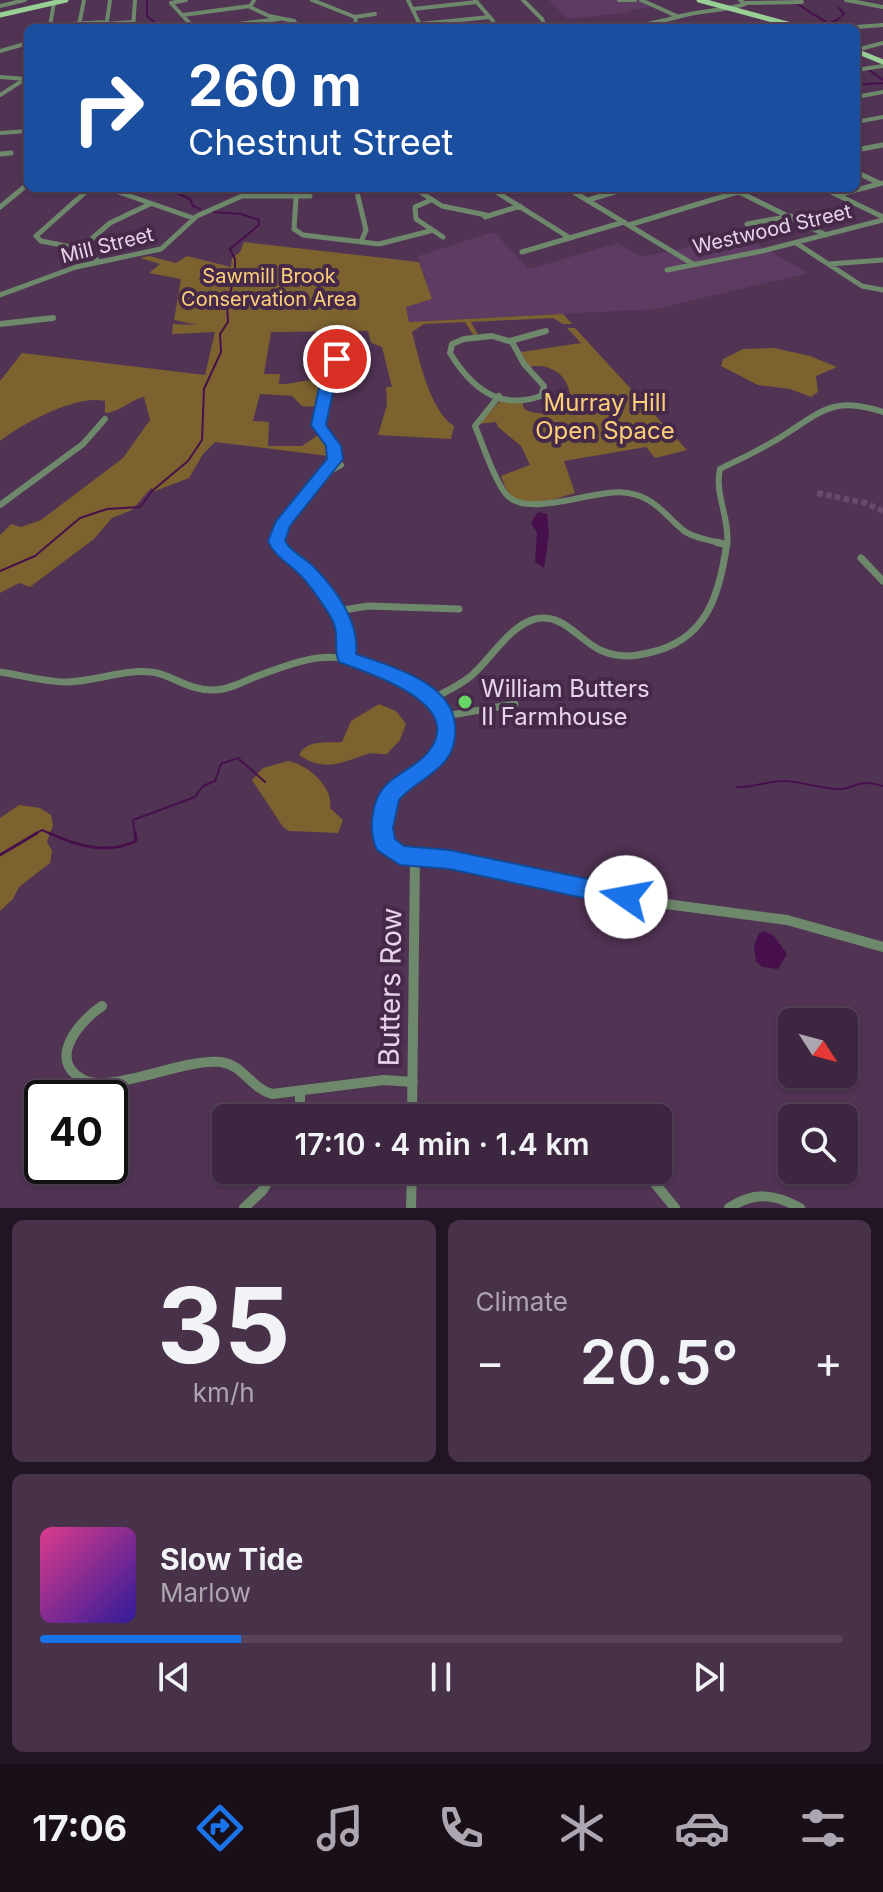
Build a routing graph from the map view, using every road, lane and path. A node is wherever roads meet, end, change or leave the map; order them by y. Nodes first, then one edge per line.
1 (25, 0) edge
2 (66, 0) edge
3 (84, 0) edge
4 (110, 0) edge
5 (135, 0) edge
6 (186, 0) edge
7 (254, 0) edge
8 (312, 0) edge
9 (408, 0) edge
10 (523, 0) edge
11 (619, 0) edge
12 (638, 0) edge
13 (699, 0) edge
14 (740, 0) edge
15 (846, 0) edge
16 (17, 1) edge
17 (476, 1) edge
18 (802, 2) dead end
19 (54, 3) junction
20 (745, 3) junction
21 (0, 6) edge
22 (250, 6) junction
23 (883, 7) edge
24 (737, 8) junction
25 (413, 9) junction
26 (375, 14) dead end
27 (0, 15) edge
28 (183, 15) junction
29 (355, 17) junction
30 (490, 17) junction
31 (679, 17) junction
32 (279, 19) junction
33 (50, 24) edge
34 (79, 24) edge
35 (106, 24) edge
36 (133, 24) edge
37 (191, 24) edge
38 (239, 24) edge
39 (296, 24) edge
40 (354, 24) edge
41 (419, 24) edge
42 (436, 24) edge
43 (493, 24) edge
44 (544, 24) edge
45 (656, 24) edge
46 (790, 24) edge
47 (883, 25) edge
48 (860, 27) edge
49 (883, 43) edge
50 (24, 44) edge
51 (860, 49) edge
52 (0, 51) edge
53 (860, 52) edge
54 (883, 64) edge
55 (860, 69) edge
56 (0, 77) edge
57 (24, 79) edge
58 (24, 81) edge
59 (883, 92) edge
60 (0, 95) edge
61 (860, 96) edge
62 (883, 117) edge
63 (860, 121) edge
64 (24, 131) edge
65 (0, 133) edge
66 (883, 145) edge
67 (860, 149) edge
68 (11, 153) dead end
69 (0, 154) edge
70 (860, 174) edge
71 (882, 183) edge
72 (24, 187) edge
73 (860, 189) edge
74 (85, 192) edge
75 (118, 192) edge
76 (249, 192) edge
77 (357, 192) edge
78 (420, 192) edge
79 (497, 192) edge
80 (574, 192) edge
81 (614, 192) edge
82 (739, 192) joint
83 (831, 192) edge
84 (848, 192) edge
85 (837, 195) junction
86 (310, 196) dead end
87 (296, 198) junction
88 (431, 200) junction
89 (587, 200) junction
90 (150, 204) junction
91 (520, 206) junction
92 (0, 207) edge
93 (791, 216) junction
94 (193, 218) junction
95 (883, 218) edge
96 (626, 223) junction
97 (747, 224) dead end
98 (430, 231) junction
99 (826, 235) junction
100 (443, 237) dead end
101 (570, 238) junction
102 (361, 242) junction
103 (796, 243) junction
104 (81, 248) junction
105 (522, 252) dead end
106 (883, 260) edge
107 (99, 262) junction
108 (693, 264) junction
109 (829, 264) junction
110 (667, 270) dead end
111 (883, 290) edge
112 (0, 295) edge
113 (53, 318) dead end
114 (0, 324) edge
115 (546, 331) dead end
116 (510, 341) junction
117 (332, 365) dead end
118 (499, 396) junction
119 (883, 412) edge
120 (105, 419) dead end
121 (341, 465) dead end
122 (327, 471) junction
123 (0, 505) edge
124 (727, 545) junction
125 (861, 558) dead end
126 (869, 568) junction
127 (883, 570) edge
128 (883, 581) edge
129 (459, 609) dead end
130 (337, 611) junction
131 (346, 657) junction
132 (0, 672) edge
133 (434, 698) junction
134 (515, 704) dead end
135 (445, 716) junction
136 (415, 857) junction
137 (883, 947) edge
138 (102, 1006) dead end
139 (413, 1082) junction
140 (300, 1092) junction
141 (300, 1104) edge
142 (412, 1104) edge
143 (266, 1184) edge
144 (412, 1184) edge
145 (655, 1184) edge
146 (244, 1208) edge
147 (411, 1208) edge
148 (675, 1208) edge
149 (729, 1208) edge
150 (800, 1208) edge

1 - 16 street
2 - 19 main road
3 - 34 street
4 - 35 street
5 - 36 street
6 - 28 street
7 - 22 street
8 - 29 street
9 - 25 street
10 - 44 street
11 - 12 street
12 - 31 street
13 - 24 main road
14 - 20 street
15 - 23 street
16 - 21 street
17 - 25 street
17 - 30 street
18 - 20 street
19 - 27 main road
19 - 33 street
20 - 24 street
22 - 28 street
22 - 32 street
24 - 31 street
24 - 46 main road
25 - 41 street
26 - 29 street
28 - 37 street
29 - 40 street
30 - 42 street
30 - 43 street
31 - 45 street
32 - 38 street
32 - 39 street
47 - 48 street
49 - 51 street
50 - 52 street
53 - 54 main road
54 - 55 street
56 - 57 street
58 - 60 street
59 - 61 street
62 - 63 street
64 - 65 street
66 - 67 street
68 - 69 street
70 - 71 street
71 - 73 street
72 - 92 street
74 - 104 street
75 - 90 street
76 - 87 street
76 - 94 street, Mill Street
77 - 102 street
78 - 88 street
79 - 91 street
80 - 89 street
81 - 89 street
82 - 93 street
82 - 96 street
83 - 85 street
84 - 85 street
85 - 95 street
86 - 87 street
87 - 102 street
88 - 91 street
88 - 98 street
89 - 96 street
90 - 94 street
90 - 104 street
91 - 101 street
93 - 97 street
93 - 99 street
94 - 107 street, Mill Street
95 - 99 street, Westwood Street
96 - 101 street
96 - 108 street
98 - 100 street
98 - 102 street
99 - 103 street, Westwood Street
101 - 105 street
103 - 108 street, Westwood Street
103 - 109 street
104 - 107 street
106 - 109 street
107 - 112 street, Mill Street
108 - 110 street, Westwood Street
109 - 111 street
113 - 114 street
115 - 116 street
116 - 118 street
116 - 118 street
117 - 122 street
118 - 124 street
119 - 124 street
120 - 123 street
121 - 122 street
122 - 130 street
124 - 133 street
125 - 126 street
126 - 127 street
126 - 128 street
129 - 130 street
130 - 131 street
131 - 132 street
131 - 133 street
133 - 135 street
134 - 135 street
135 - 136 street
136 - 137 street
136 - 139 street, Butters Row
138 - 140 street
139 - 140 street
139 - 142 street, Butters Row
140 - 141 street
143 - 146 street
144 - 147 street
145 - 148 street
149 - 150 street

